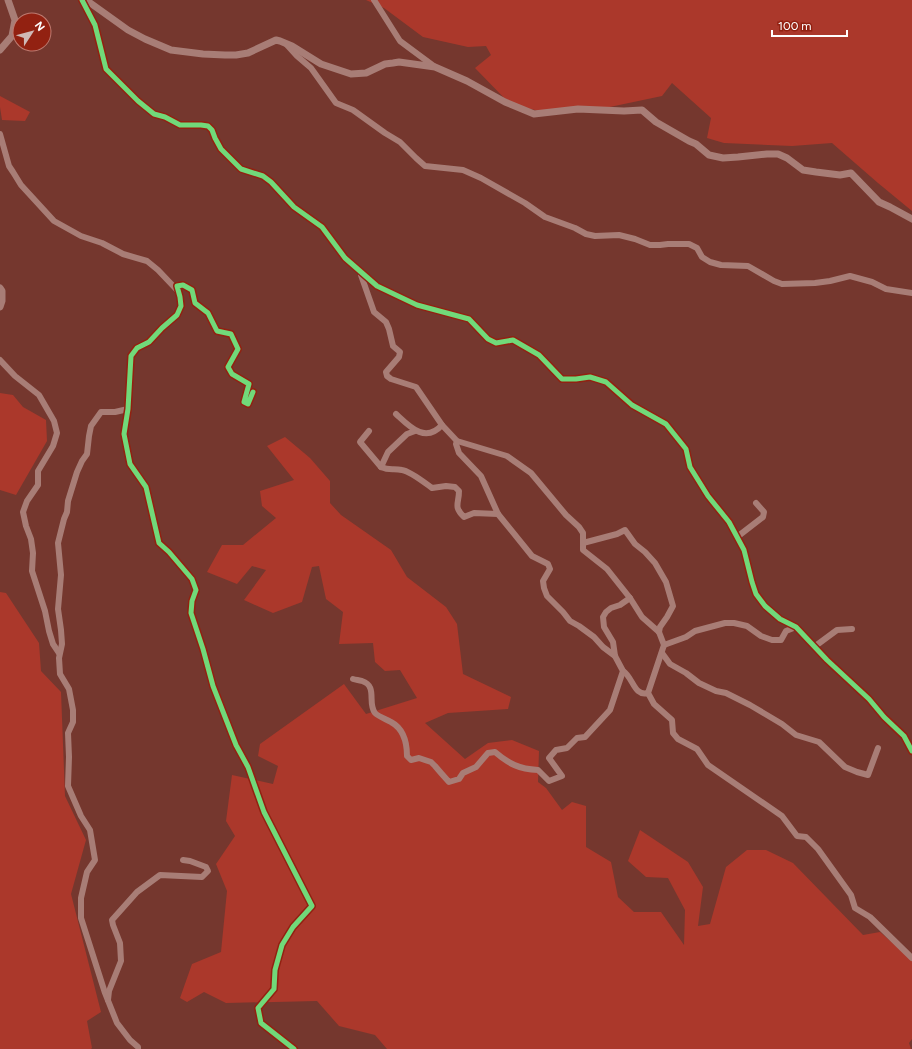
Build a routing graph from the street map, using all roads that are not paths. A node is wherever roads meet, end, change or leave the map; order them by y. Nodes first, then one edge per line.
1 (8, 0) edge
2 (82, 0) edge
3 (86, 0) edge
4 (374, 0) edge
5 (286, 43) junction
6 (0, 50) edge
7 (435, 67) junction
8 (0, 134) edge
9 (912, 219) edge
10 (361, 273) junction
11 (0, 288) edge
12 (178, 291) junction
13 (912, 293) edge
14 (0, 307) edge
15 (0, 360) edge
16 (253, 392) dead end
17 (128, 409) junction
18 (396, 414) dead end
19 (442, 425) junction
20 (414, 430) junction
21 (369, 431) dead end
22 (457, 441) junction
23 (82, 461) junction
24 (90, 461) dead end
25 (381, 467) junction
26 (756, 503) dead end
27 (498, 514) junction
28 (737, 537) junction
29 (583, 543) junction
30 (630, 598) junction
31 (796, 627) junction
32 (852, 629) dead end
33 (659, 632) junction
34 (664, 645) junction
35 (814, 647) junction
36 (59, 653) junction
37 (662, 653) junction
38 (615, 656) junction
39 (623, 671) junction
40 (353, 680) dead end
41 (648, 693) junction
42 (878, 748) dead end
43 (912, 751) edge
44 (183, 860) dead end
45 (912, 958) edge
46 (108, 1001) junction
47 (138, 1049) edge
48 (294, 1049) edge

1 - 6 street
2 - 10 street
3 - 5 street
4 - 7 street
5 - 7 street
5 - 13 street
7 - 9 street
8 - 12 street
10 - 19 street
10 - 28 street
11 - 14 street
12 - 16 street
12 - 17 street
15 - 36 street
17 - 23 street
17 - 48 street
18 - 20 street
19 - 20 street
19 - 22 street
20 - 25 street
21 - 25 street
22 - 27 street
22 - 29 street
23 - 24 street
23 - 36 street
25 - 27 street
26 - 28 street
27 - 38 street
28 - 31 street
29 - 30 street
29 - 33 street
30 - 33 street
30 - 38 street
31 - 34 street
31 - 35 street
32 - 35 street
33 - 34 street
34 - 37 street
35 - 43 street
36 - 46 street
37 - 41 street
37 - 42 street
38 - 39 street
39 - 40 street
39 - 41 street
41 - 45 street
44 - 46 street
46 - 47 street

